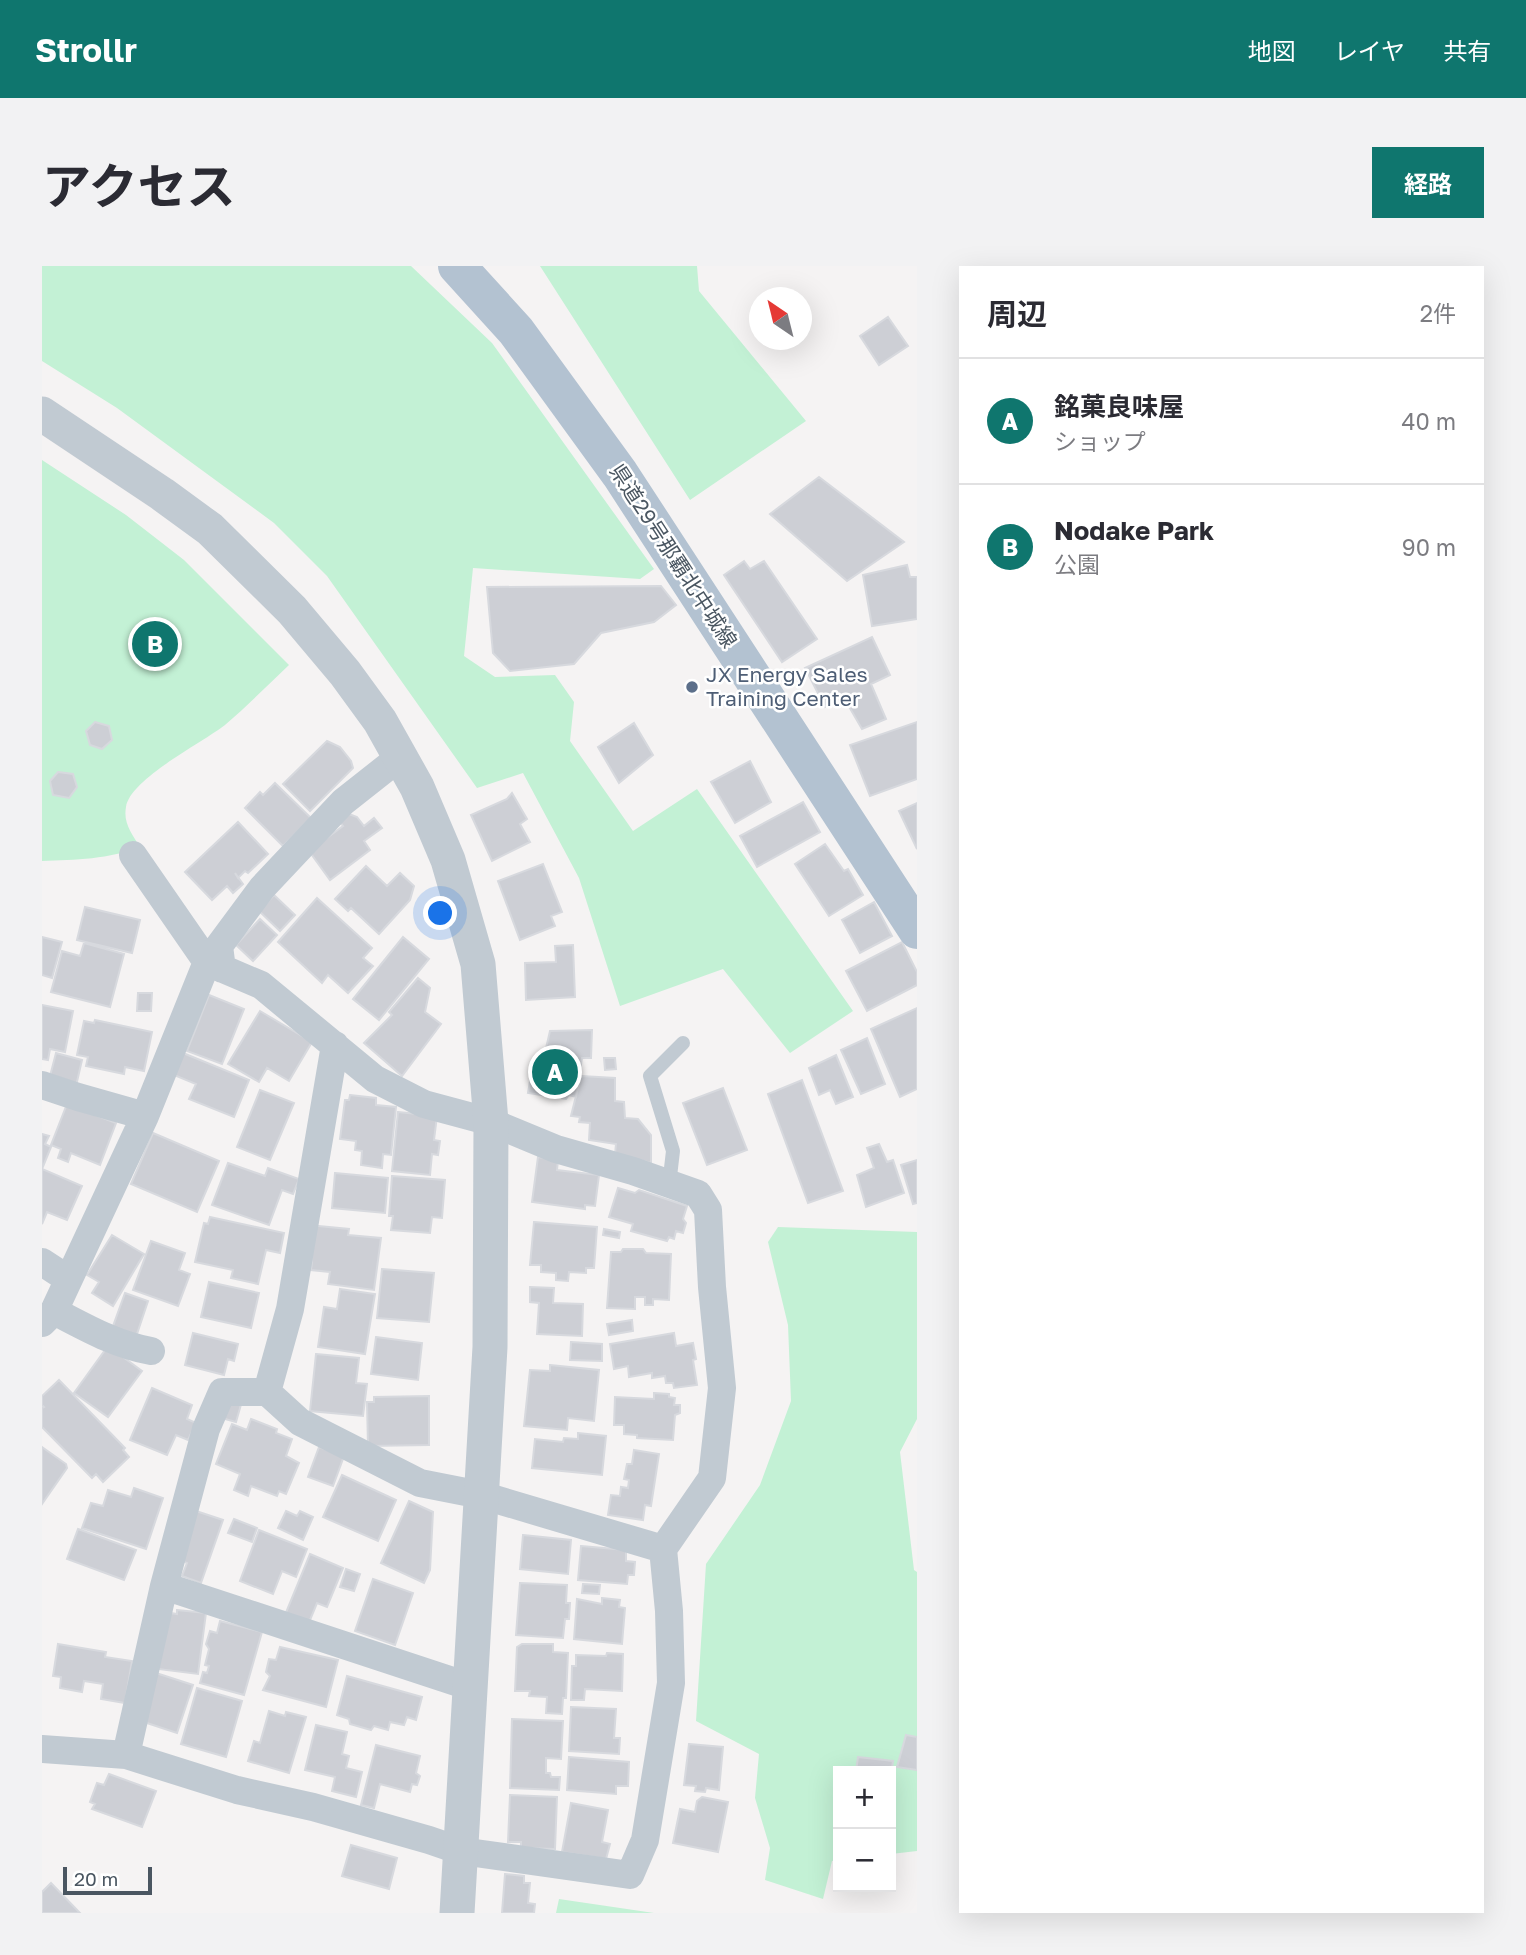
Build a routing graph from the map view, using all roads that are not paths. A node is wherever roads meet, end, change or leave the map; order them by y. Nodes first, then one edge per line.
1 (457, 266) edge
2 (42, 414) edge
3 (400, 757) junction
4 (133, 855) dead end
5 (917, 930) edge
6 (215, 965) junction
7 (683, 1043) dead end
8 (335, 1045) junction
9 (42, 1085) edge
10 (145, 1116) junction
11 (491, 1122) junction
12 (669, 1185) junction
13 (42, 1262) edge
14 (68, 1279) junction
15 (48, 1317) edge
16 (151, 1350) dead end
17 (267, 1392) junction
18 (481, 1496) junction
19 (663, 1549) junction
20 (164, 1586) junction
21 (471, 1687) junction
22 (42, 1749) edge
23 (126, 1755) junction
24 (461, 1851) junction
25 (457, 1913) edge

1 - 5 main road, 県道29号那覇北中城線
2 - 3 street
3 - 6 street
3 - 11 street
4 - 6 street
6 - 8 street
6 - 10 street
7 - 12 lane
8 - 11 street
8 - 17 street
9 - 10 street
10 - 14 street
11 - 12 street
11 - 18 street
12 - 19 street
13 - 14 street
14 - 15 street
15 - 16 street
17 - 18 street
17 - 20 street
18 - 19 street
18 - 21 street
19 - 24 street
20 - 21 street
20 - 23 street
21 - 24 street
22 - 23 street
23 - 24 street
24 - 25 street

